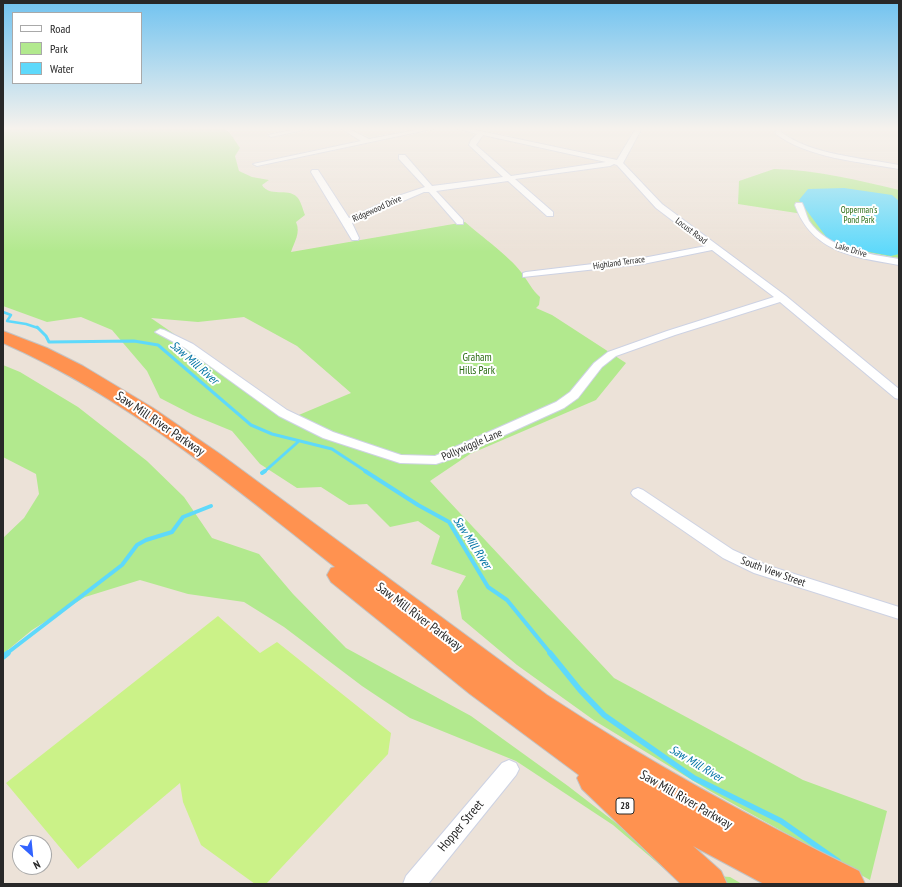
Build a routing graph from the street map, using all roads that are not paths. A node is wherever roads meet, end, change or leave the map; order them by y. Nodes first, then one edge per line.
1 (413, 169) edge
2 (500, 169) edge
3 (573, 169) edge
4 (625, 169) edge
5 (315, 172) dead end
6 (510, 178) junction
7 (431, 189) junction
8 (799, 205) dead end
9 (550, 214) dead end
10 (347, 222) junction
11 (460, 222) dead end
12 (355, 238) dead end
13 (712, 247) junction
14 (899, 262) edge
15 (526, 275) dead end
16 (782, 298) junction
17 (160, 332) dead end
18 (3, 336) edge
19 (3, 345) edge
20 (899, 395) edge
21 (638, 493) dead end
22 (899, 613) edge
23 (540, 729) junction
24 (509, 769) dead end
25 (414, 884) edge
26 (708, 884) edge
27 (802, 884) edge
28 (846, 884) edge

1 - 7 street
2 - 6 street
3 - 6 street, Ridgewood Drive
4 - 13 street, Locust Road
5 - 10 street
6 - 7 street, Ridgewood Drive
6 - 9 street
7 - 10 street, Ridgewood Drive
7 - 11 street
8 - 14 street, Lake Drive
10 - 12 street
13 - 15 street, Highland Terrace
13 - 16 street, Locust Road
16 - 17 street, Pollywiggle Lane
16 - 20 street, Locust Road
18 - 28 highway, Saw Mill River Parkway
19 - 23 highway, Saw Mill River Parkway
21 - 22 street, South View Street
23 - 26 highway, 28
23 - 27 highway, Saw Mill River Parkway
24 - 25 street, Hopper Street

